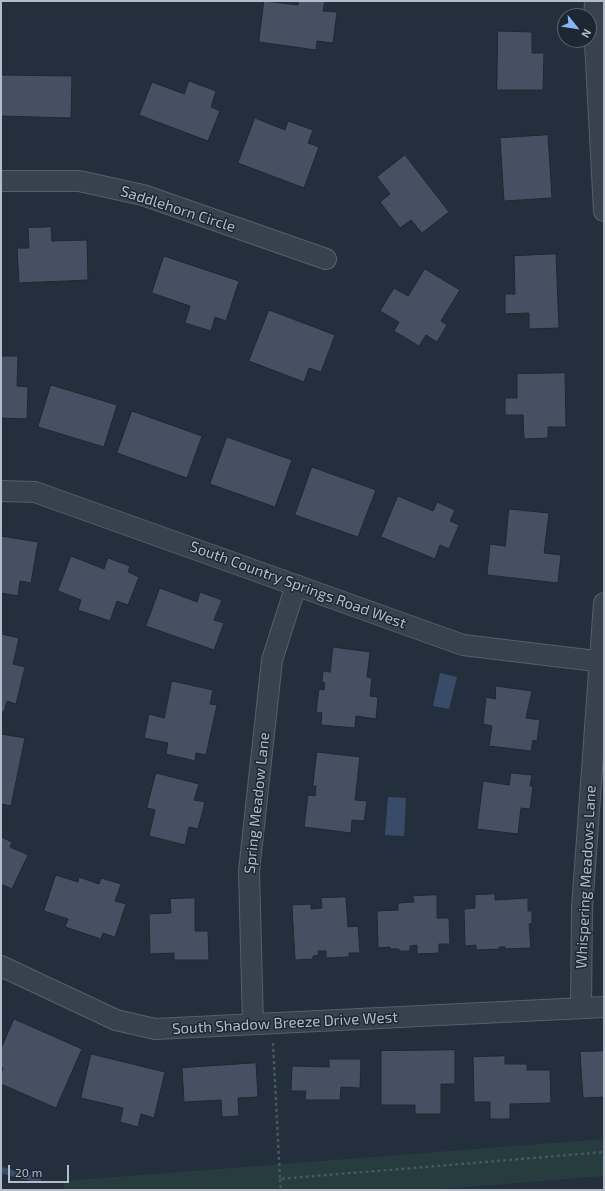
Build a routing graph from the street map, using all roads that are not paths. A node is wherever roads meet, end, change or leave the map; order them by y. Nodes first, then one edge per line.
1 (595, 1) edge
2 (1, 181) edge
3 (604, 211) edge
4 (326, 259) dead end
5 (1, 491) edge
6 (296, 585) junction
7 (604, 603) edge
8 (602, 662) edge
9 (1, 966) edge
10 (604, 1006) edge
11 (582, 1008) junction
12 (253, 1024) junction

1 - 3 street
2 - 4 street, Saddlehorn Circle
5 - 6 street, South Country Springs Road West
6 - 8 street, South Country Springs Road West
6 - 12 street, Spring Meadow Lane
7 - 8 street, Whispering Meadows Lane
8 - 11 street, Whispering Meadows Lane
9 - 12 street, South Shadow Breeze Drive West
10 - 11 street, South Shadow Breeze Drive West
11 - 12 street, South Shadow Breeze Drive West

